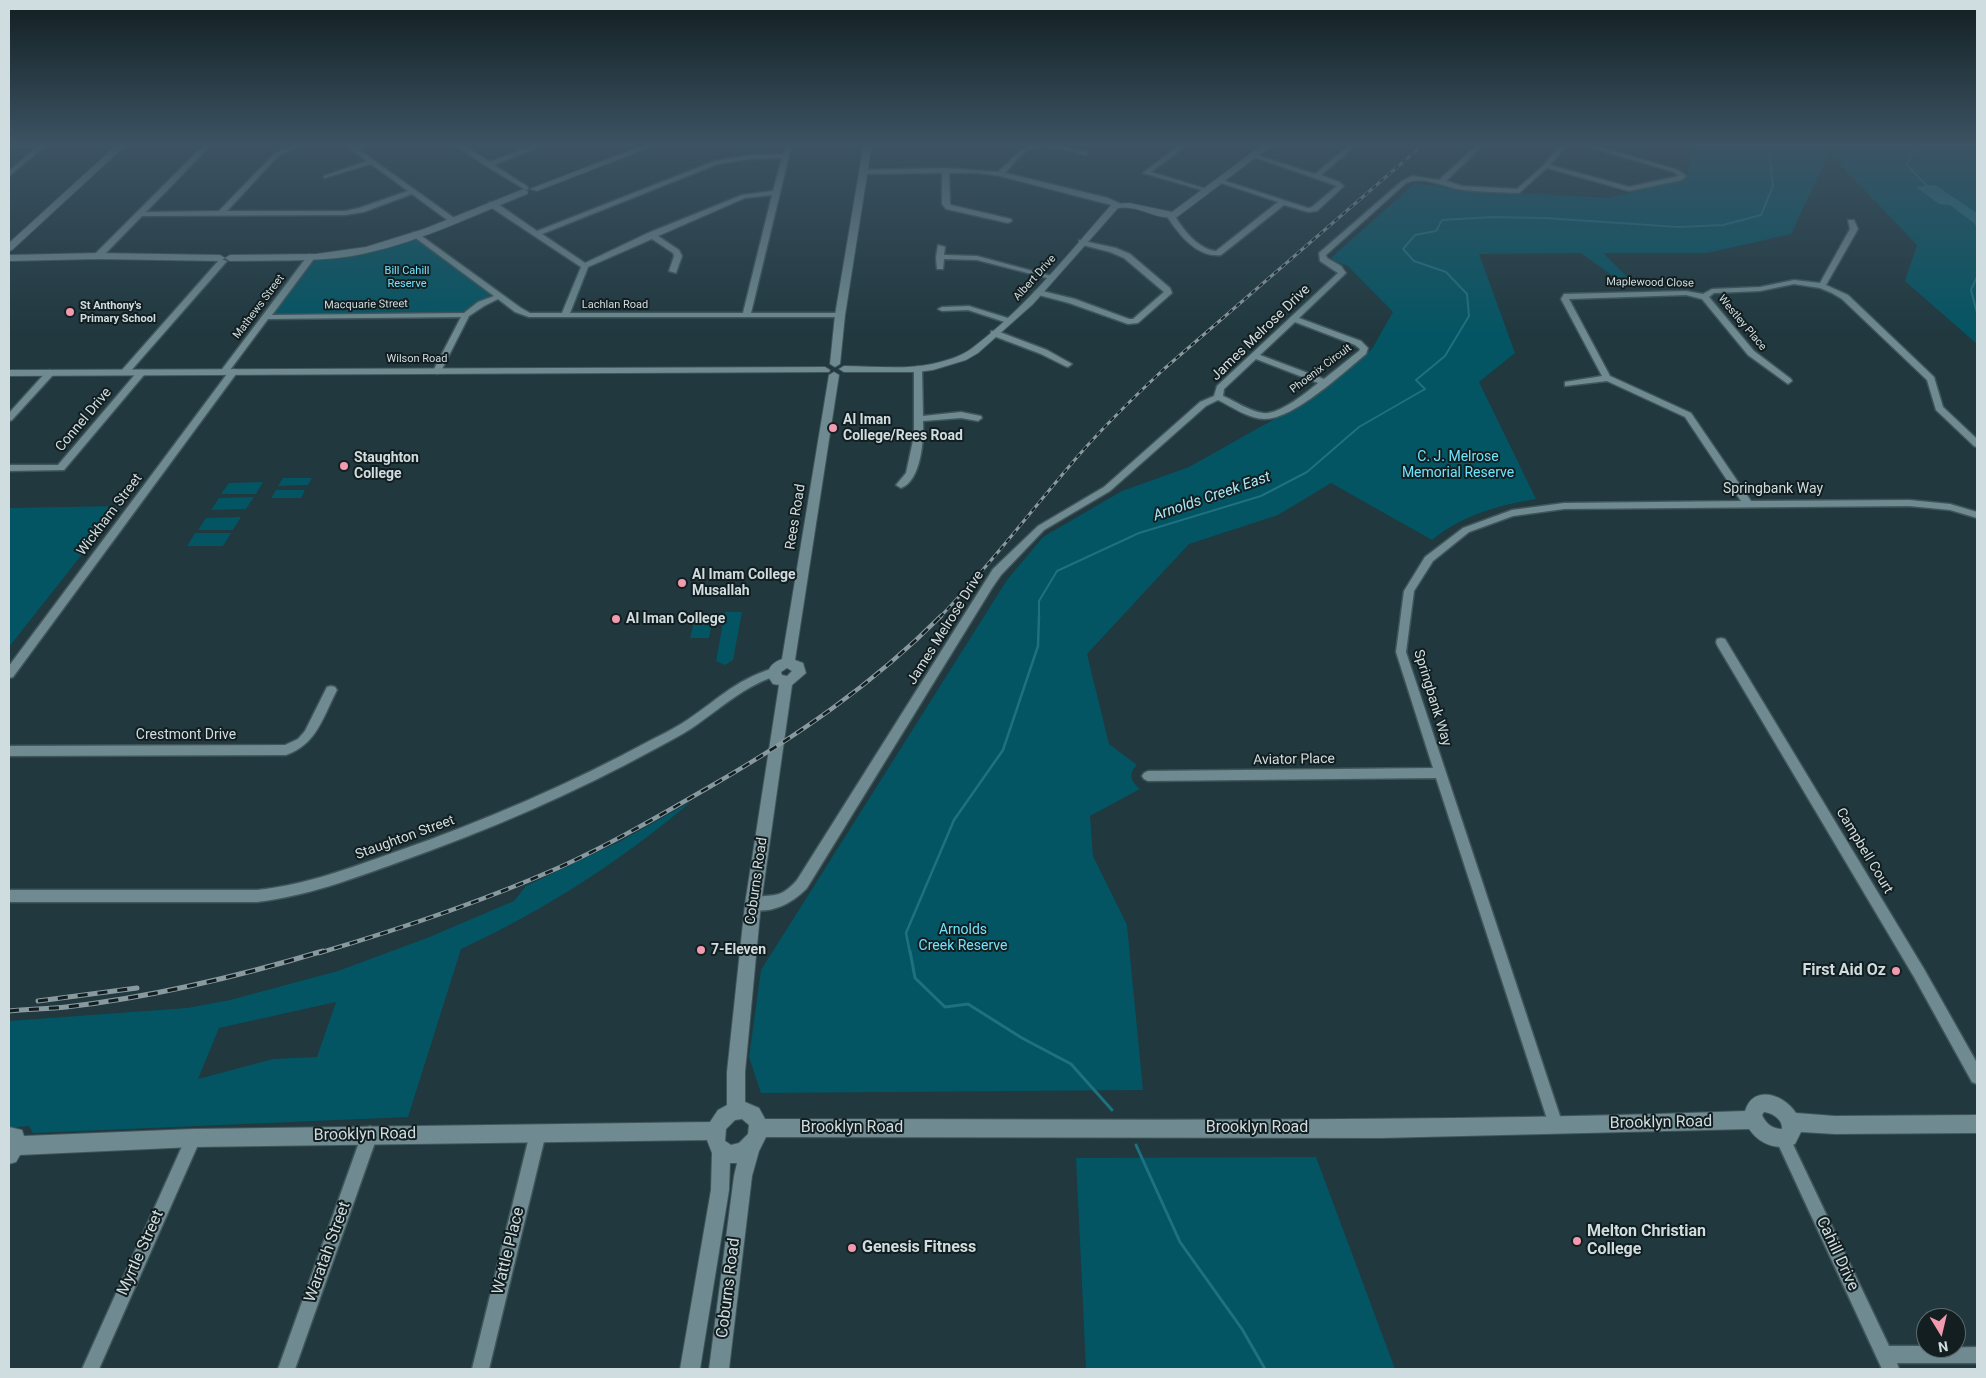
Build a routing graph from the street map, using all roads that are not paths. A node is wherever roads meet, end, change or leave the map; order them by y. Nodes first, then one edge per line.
1 (54, 207) edge
2 (146, 207) edge
3 (228, 207) edge
4 (363, 207) edge
5 (436, 207) edge
6 (484, 207) edge
7 (497, 207) edge
8 (602, 207) edge
9 (717, 207) edge
10 (772, 207) edge
11 (857, 207) edge
12 (950, 207) edge
13 (1114, 207) edge
14 (1134, 207) edge
15 (1185, 207) edge
16 (1276, 207) edge
17 (1302, 207) edge
18 (1314, 207) edge
19 (1375, 207) edge
20 (139, 214) junction
21 (222, 214) junction
22 (1170, 215) junction
23 (453, 220) junction
24 (1008, 221) dead end
25 (1851, 222) dead end
26 (537, 233) junction
27 (416, 234) junction
28 (651, 235) junction
29 (1082, 242) junction
30 (940, 247) dead end
31 (9, 248) edge
32 (98, 256) junction
33 (312, 256) junction
34 (940, 256) junction
35 (9, 258) edge
36 (224, 259) junction
37 (585, 266) junction
38 (940, 267) dead end
39 (673, 271) dead end
40 (1051, 277) junction
41 (1822, 286) junction
42 (1038, 292) junction
43 (499, 296) junction
44 (1705, 297) junction
45 (942, 309) dead end
46 (466, 315) junction
47 (746, 315) junction
48 (840, 315) junction
49 (565, 316) junction
50 (266, 317) junction
51 (1293, 318) junction
52 (1008, 322) junction
53 (994, 334) junction
54 (1254, 355) junction
55 (1068, 364) dead end
56 (835, 370) junction
57 (918, 370) junction
58 (437, 371) junction
59 (126, 372) junction
60 (229, 372) junction
61 (9, 373) edge
62 (50, 373) junction
63 (142, 373) junction
64 (1607, 378) junction
65 (1788, 380) dead end
66 (1325, 383) junction
67 (1568, 384) dead end
68 (1218, 398) junction
69 (9, 418) edge
70 (978, 418) dead end
71 (920, 419) junction
72 (1977, 444) edge
73 (9, 468) edge
74 (901, 485) dead end
75 (1748, 504) junction
76 (1977, 515) edge
77 (1721, 642) dead end
78 (9, 674) edge
79 (780, 677) junction
80 (331, 690) dead end
81 (9, 751) edge
82 (1440, 774) junction
83 (1148, 776) dead end
84 (9, 896) edge
85 (753, 904) junction
86 (1977, 1077) edge
87 (736, 1111) junction
88 (1755, 1120) junction
89 (1791, 1122) junction
90 (1977, 1124) edge
91 (1556, 1125) junction
92 (758, 1128) junction
93 (715, 1131) junction
94 (538, 1133) junction
95 (370, 1134) junction
96 (193, 1138) junction
97 (1783, 1139) junction
98 (11, 1146) edge
99 (750, 1148) junction
100 (721, 1151) junction
101 (1977, 1355) edge
102 (1888, 1362) edge
103 (90, 1369) edge
104 (286, 1369) edge
105 (480, 1369) edge
106 (690, 1369) edge
107 (719, 1369) edge

1 - 31 street
2 - 20 street
3 - 21 street
4 - 21 street
5 - 23 street
6 - 23 street
7 - 26 street
8 - 26 street
9 - 28 street
10 - 47 street
11 - 48 street, Rees Road
12 - 24 street
13 - 29 street, Albert Drive
14 - 22 street
15 - 22 street
16 - 22 street
17 - 18 street
19 - 51 street, James Melrose Drive
20 - 21 street
20 - 32 street
23 - 27 street
25 - 41 street
26 - 37 street
27 - 33 street
27 - 43 street, Lachlan Road
28 - 37 street
28 - 39 street
29 - 40 street, Albert Drive
29 - 42 street
30 - 34 street
32 - 35 street
32 - 36 street
33 - 36 street
33 - 50 street, Mathews Street
34 - 38 street
34 - 40 street
36 - 59 street
37 - 49 street
40 - 42 street, Albert Drive
41 - 44 street, Maplewood Close
41 - 72 street, Maplewood Close
42 - 52 street, Albert Drive
43 - 46 street
43 - 49 street, Lachlan Road
44 - 64 street, Maplewood Close
44 - 65 street, Westley Place
45 - 52 street
46 - 50 street, Macquarie Street
46 - 58 street
47 - 48 street, Lachlan Road
47 - 49 street, Lachlan Road
48 - 56 street, Rees Road
50 - 60 street, Mathews Street
51 - 54 street, James Melrose Drive
51 - 66 street, Phoenix Circuit
52 - 53 street, Albert Drive
53 - 55 street
53 - 57 street, Albert Drive
54 - 66 street
54 - 68 street, James Melrose Drive
56 - 57 street, Albert Drive
56 - 58 street, Wilson Road
56 - 79 street, Rees Road
57 - 71 street
58 - 60 street, Wilson Road
59 - 62 street, Wilson Road
59 - 63 street, Wilson Road
60 - 63 street, Wilson Road
60 - 78 street, Wickham Street
61 - 62 street, Wilson Road
62 - 69 street
63 - 73 street, Connel Drive
64 - 67 street
64 - 75 street
66 - 68 street, Phoenix Circuit
68 - 85 street, James Melrose Drive
70 - 71 street
71 - 74 street
75 - 76 street, Springbank Way
75 - 82 street, Springbank Way
77 - 86 street, Campbell Court
79 - 84 street, Staughton Street
79 - 85 street, Coburns Road
80 - 81 street, Crestmont Drive
82 - 83 street, Aviator Place
82 - 91 street, Springbank Way
85 - 87 street, Coburns Road
87 - 92 street
87 - 93 street
88 - 89 street
88 - 91 street, Brooklyn Road
88 - 97 street
89 - 90 street
89 - 97 street
91 - 92 street, Brooklyn Road
92 - 99 street
93 - 94 street, Brooklyn Road
93 - 100 street
94 - 95 street, Brooklyn Road
94 - 105 street, Wattle Place
95 - 96 street, Brooklyn Road
95 - 104 street, Waratah Street
96 - 98 street, Brooklyn Road
96 - 103 street, Myrtle Street
97 - 102 street, Cahill Drive
99 - 100 street
99 - 107 street, Coburns Road
100 - 106 street, Coburns Road
101 - 102 street

